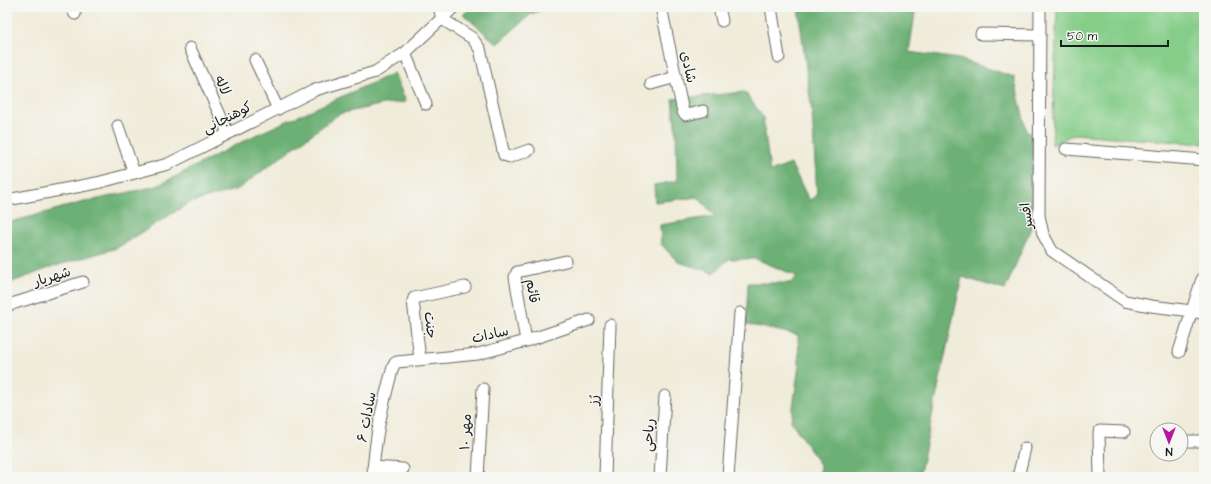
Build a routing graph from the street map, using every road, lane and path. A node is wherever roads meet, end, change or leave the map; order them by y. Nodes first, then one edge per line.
1 (439, 7) edge
2 (454, 7) edge
3 (661, 7) edge
4 (719, 7) edge
5 (771, 7) edge
6 (1040, 7) edge
7 (442, 19) junction
8 (722, 21) dead end
9 (981, 34) dead end
10 (1040, 35) junction
11 (190, 48) dead end
12 (405, 52) junction
13 (779, 57) dead end
14 (255, 60) dead end
15 (676, 77) junction
16 (651, 84) dead end
17 (426, 104) dead end
18 (278, 109) junction
19 (703, 111) dead end
20 (118, 126) dead end
21 (228, 134) junction
22 (1066, 149) dead end
23 (530, 150) dead end
24 (1204, 160) edge
25 (134, 173) junction
26 (7, 200) edge
27 (566, 261) dead end
28 (1204, 276) edge
29 (84, 282) dead end
30 (465, 287) dead end
31 (7, 306) edge
32 (1192, 311) junction
33 (740, 313) dead end
34 (1204, 314) edge
35 (589, 320) dead end
36 (610, 325) dead end
37 (526, 340) junction
38 (1179, 352) dead end
39 (420, 359) junction
40 (395, 363) joint
41 (483, 390) dead end
42 (665, 396) dead end
43 (1124, 432) dead end
44 (1189, 441) edge
45 (1204, 441) edge
46 (1025, 448) dead end
47 (403, 469) dead end
48 (373, 472) edge
49 (478, 477) edge
50 (605, 477) edge
51 (660, 477) edge
52 (728, 477) edge
53 (1018, 477) edge
54 (1100, 477) edge

1 - 7 street
2 - 7 street, کوهنجانی
3 - 15 street, شادی
4 - 8 street
5 - 13 street
6 - 10 street, افسر
7 - 12 street, کوهنجانی
7 - 23 street
9 - 10 street
10 - 32 street, افسر
11 - 21 street, لاله
12 - 17 street
12 - 18 street, کوهنجانی
14 - 18 street
15 - 16 street
15 - 19 street, شادی
18 - 21 street, کوهنجانی
20 - 25 street
21 - 25 street, کوهنجانی
22 - 24 street
25 - 26 street, کوهنجانی
27 - 37 street, قائم
28 - 32 street
29 - 31 street, شهریار
30 - 39 street, جنت
32 - 34 street, افسر
32 - 38 street
33 - 52 street
35 - 37 street, سادات
36 - 50 street, رُز
37 - 39 street, سادات
39 - 40 street, سادات
40 - 48 street, سادات ۶
41 - 49 street, مهر ۱۰
42 - 51 street, ریاحی
43 - 54 street
44 - 45 street
46 - 53 street
47 - 48 street

